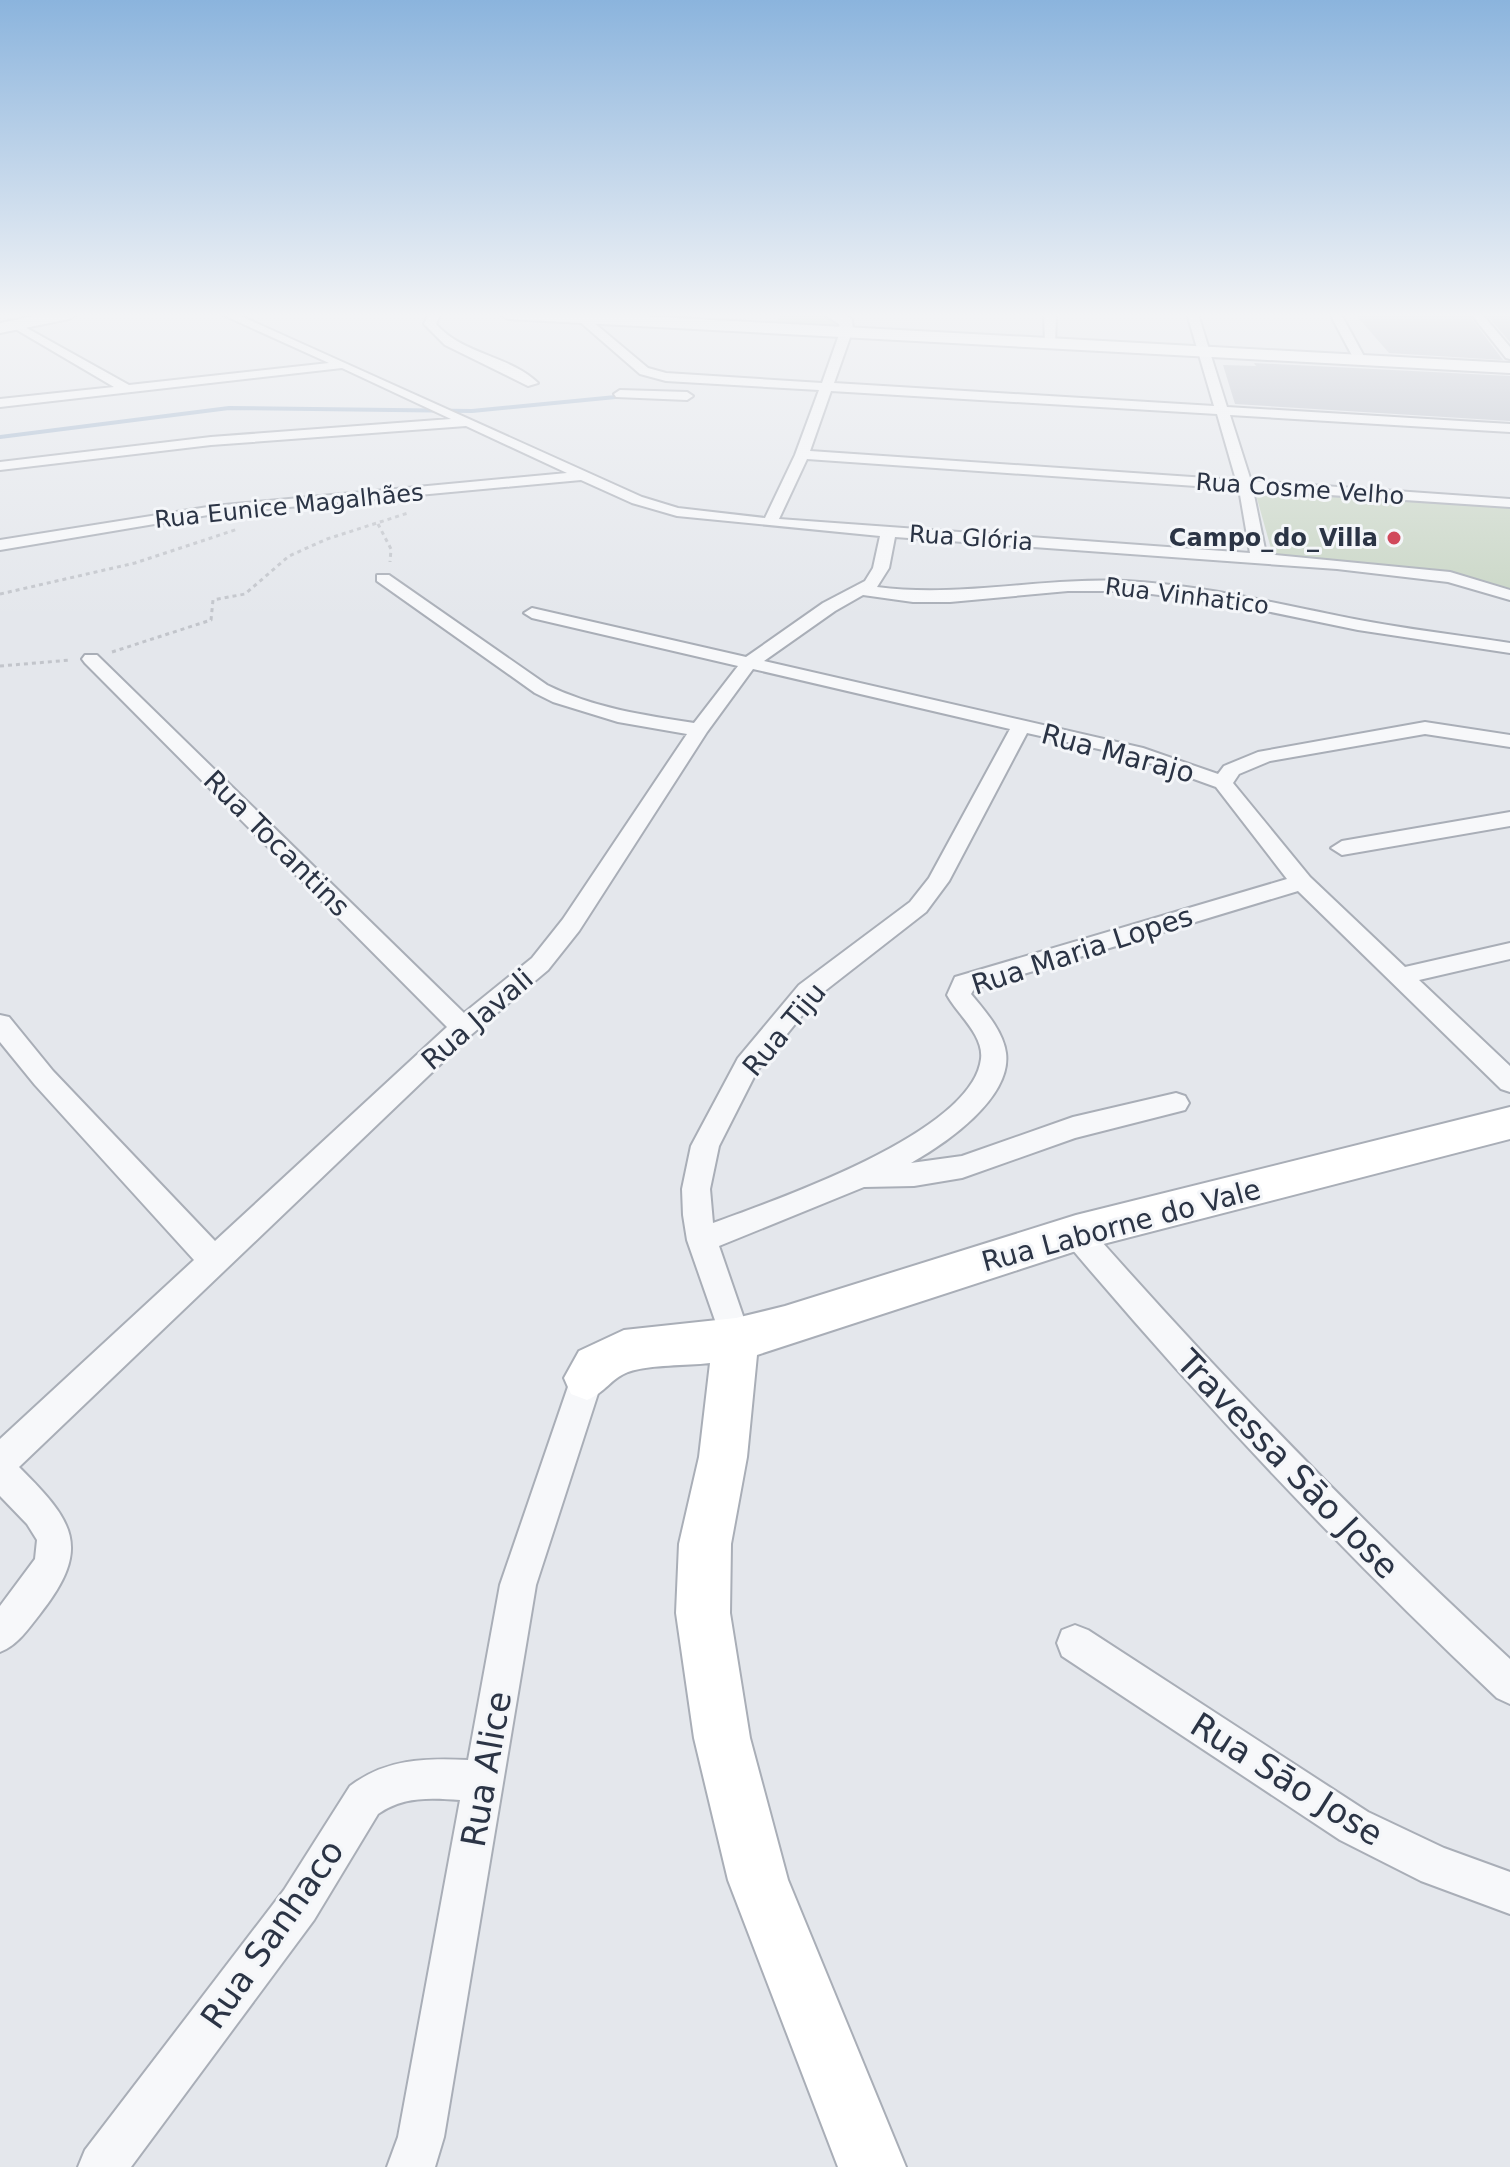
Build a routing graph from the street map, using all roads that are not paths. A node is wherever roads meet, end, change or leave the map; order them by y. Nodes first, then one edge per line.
1 (453, 415) edge
2 (816, 415) edge
3 (1224, 415) edge
4 (1293, 415) edge
5 (468, 422) junction
6 (1510, 428) edge
7 (802, 455) junction
8 (0, 466) edge
9 (579, 476) junction
10 (1245, 485) junction
11 (1510, 503) edge
12 (770, 523) junction
13 (888, 532) junction
14 (0, 545) edge
15 (1259, 557) junction
16 (383, 578) road end
17 (861, 590) junction
18 (1510, 595) edge
19 (532, 613) dead end
20 (1510, 648) edge
21 (91, 659) road end
22 (748, 664) junction
23 (1020, 727) junction
24 (699, 730) junction
25 (1510, 741) edge
26 (1223, 783) junction
27 (1510, 819) edge
28 (1342, 848) dead end
29 (1302, 882) junction
30 (1510, 951) edge
31 (1401, 976) junction
32 (0, 1024) edge
33 (463, 1027) junction
34 (1510, 1082) edge
35 (1176, 1103) dead end
36 (1506, 1128) edge
37 (865, 1176) junction
38 (1076, 1233) junction
39 (702, 1240) junction
40 (213, 1260) junction
41 (736, 1339) junction
42 (587, 1378) joint
43 (0, 1462) edge
44 (0, 1471) edge
45 (0, 1634) edge
46 (1075, 1643) dead end
47 (1510, 1685) edge
48 (484, 1781) junction
49 (1510, 1893) edge
50 (102, 2167) edge
51 (411, 2167) edge
52 (872, 2167) edge

1 - 5 street, Rua Glória
2 - 7 street
3 - 10 street
4 - 6 street
5 - 8 street
5 - 9 street, Rua Glória
7 - 10 street, Rua Cosme Velho
7 - 12 street
9 - 12 street, Rua Glória
9 - 14 street, Rua Eunice Magalhães
10 - 11 street, Rua Cosme Velho
10 - 15 street
12 - 13 street, Rua Glória
13 - 15 street, Rua Glória
13 - 17 street, Rua Javali
15 - 18 street, Rua Glória
16 - 24 street
17 - 20 street, Rua Vinhatico
17 - 22 street, Rua Javali
19 - 22 street, Rua Marajo
21 - 33 street, Rua Tocantins
22 - 23 street, Rua Marajo
22 - 24 street, Rua Javali
23 - 26 street, Rua Marajo
23 - 39 street, Rua Tiju
24 - 33 street, Rua Javali
25 - 26 street
26 - 29 street, Rua Marajo
27 - 28 street
29 - 31 street, Rua Marajo
29 - 37 street, Rua Maria Lopes
30 - 31 street
31 - 34 street, Rua Marajo
32 - 40 street
33 - 40 street, Rua Javali
35 - 37 street
36 - 38 main road, Rua Laborne do Vale
37 - 39 street, Rua Maria Lopes
38 - 41 main road, Rua Laborne do Vale
38 - 47 street, Travessa Sāo Jose
39 - 41 street, Rua Tiju
40 - 43 street, Rua Javali
41 - 42 main road, Rua Laborne do Vale
41 - 52 main road
42 - 48 street, Rua Alice
44 - 45 street
46 - 49 street, Rua Sāo Jose
48 - 50 street, Rua Sanhaco
48 - 51 street, Rua Alice

